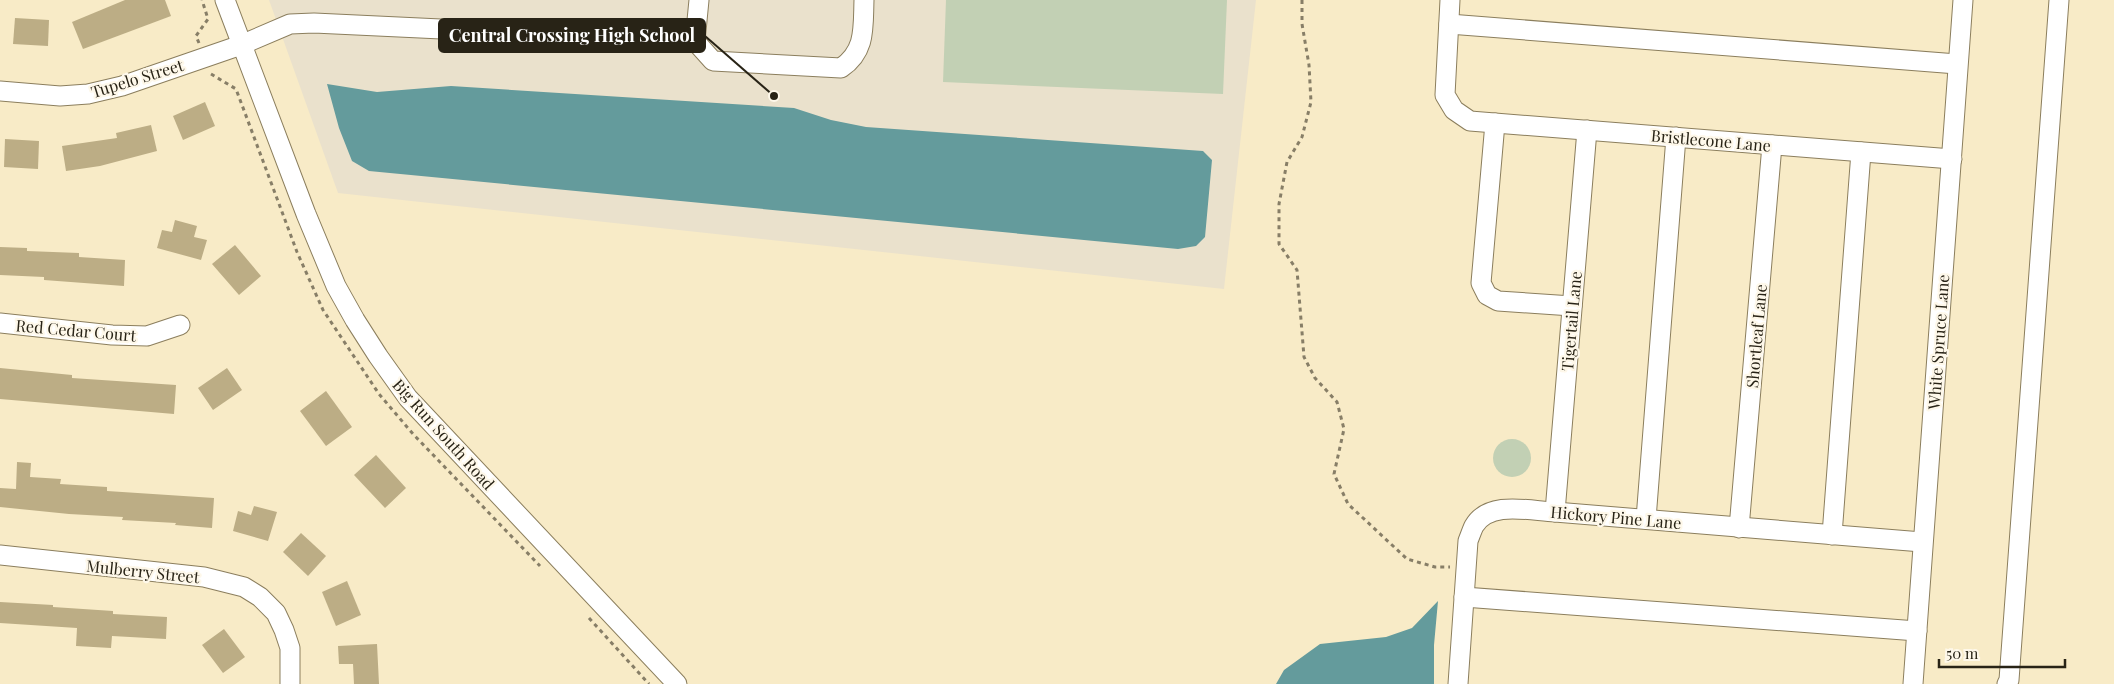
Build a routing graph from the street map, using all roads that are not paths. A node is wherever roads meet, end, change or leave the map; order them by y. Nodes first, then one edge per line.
1 (225, 0) edge
2 (699, 0) edge
3 (864, 0) edge
4 (1450, 0) edge
5 (1963, 0) edge
6 (2060, 0) edge
7 (1449, 24) junction
8 (695, 41) junction
9 (241, 45) junction
10 (1957, 64) junction
11 (0, 91) edge
12 (1495, 123) junction
13 (1587, 130) junction
14 (1676, 137) junction
15 (1772, 145) junction
16 (1861, 152) junction
17 (1952, 159) junction
18 (1572, 306) junction
19 (0, 323) edge
20 (180, 324) dead end
21 (1555, 512) junction
22 (1646, 519) junction
23 (1739, 528) junction
24 (1832, 535) junction
25 (1922, 542) junction
26 (0, 555) edge
27 (1464, 597) junction
28 (1917, 631) junction
29 (290, 684) edge
30 (677, 684) edge
31 (1458, 684) edge
32 (1913, 684) edge
33 (2007, 684) edge

1 - 9 street, Big Run South Road
2 - 8 street
3 - 8 street
4 - 7 street
5 - 10 street, White Spruce Lane
6 - 33 street
7 - 10 street
7 - 12 street, Bristlecone Lane
8 - 9 street, Tupelo Street
9 - 11 street, Tupelo Street
9 - 30 street, Big Run South Road
10 - 17 street, White Spruce Lane
12 - 13 street, Bristlecone Lane
12 - 18 street
13 - 14 street, Bristlecone Lane
13 - 18 street, Tigertail Lane
14 - 15 street, Bristlecone Lane
14 - 22 street
15 - 16 street, Bristlecone Lane
15 - 23 street, Shortleaf Lane
16 - 17 street, Bristlecone Lane
16 - 24 street
17 - 25 street, White Spruce Lane
18 - 21 street, Tigertail Lane
19 - 20 street, Red Cedar Court
21 - 22 street, Hickory Pine Lane
21 - 27 street, Hickory Pine Lane
22 - 23 street, Hickory Pine Lane
23 - 24 street, Hickory Pine Lane
24 - 25 street, Hickory Pine Lane
25 - 28 street, White Spruce Lane
26 - 29 street, Mulberry Street
27 - 28 street
27 - 31 street, Hickory Pine Lane
28 - 32 street, White Spruce Lane

